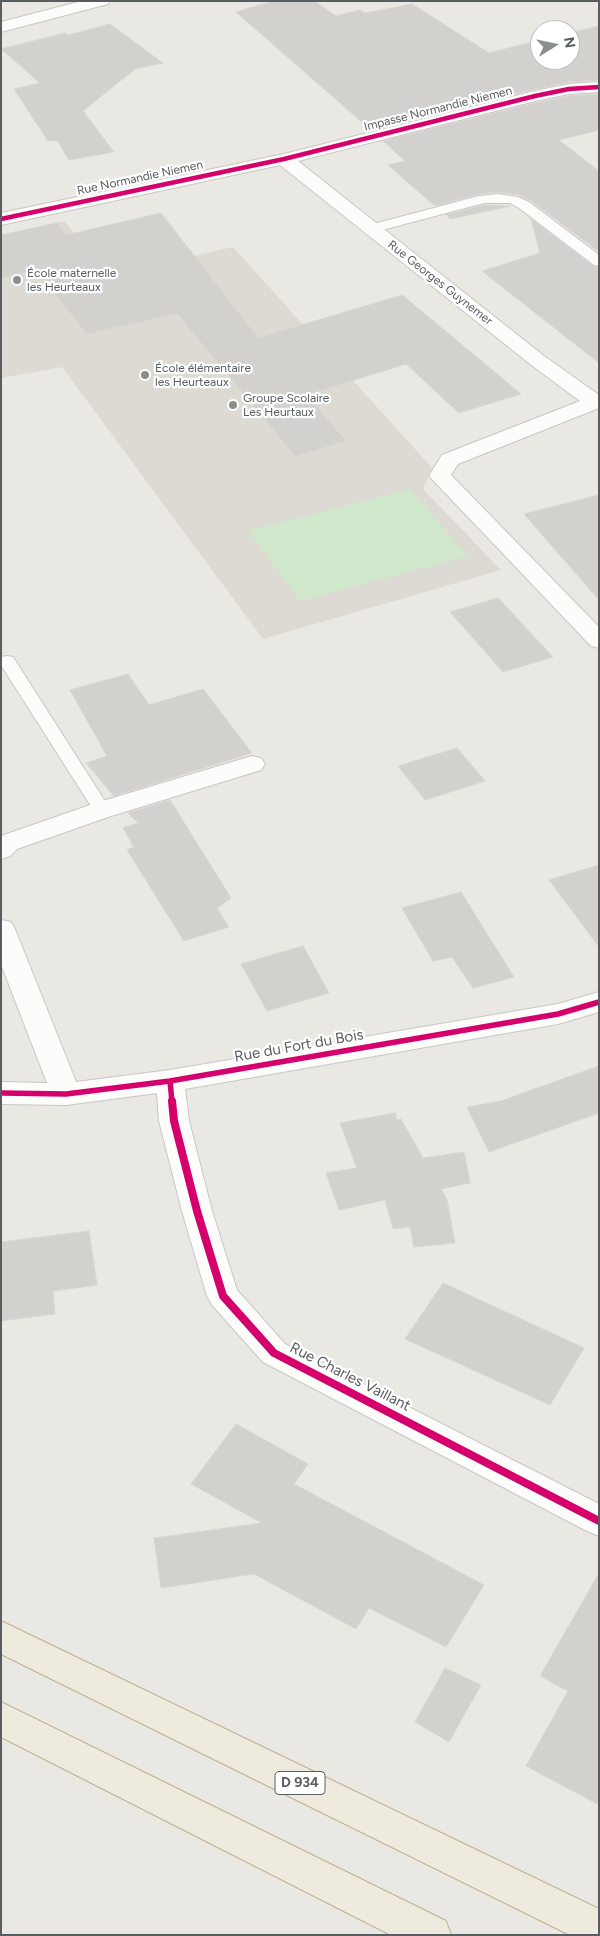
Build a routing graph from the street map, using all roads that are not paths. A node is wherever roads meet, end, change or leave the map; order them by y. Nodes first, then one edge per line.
1 (102, 1) edge
2 (1, 27) edge
3 (599, 87) edge
4 (284, 159) junction
5 (1, 220) edge
6 (371, 229) junction
7 (599, 262) edge
8 (597, 401) edge
9 (599, 641) edge
10 (7, 661) dead end
11 (252, 764) dead end
12 (102, 810) junction
13 (1, 850) edge
14 (1, 929) edge
15 (599, 1002) edge
16 (170, 1081) junction
17 (1, 1093) edge
18 (66, 1094) junction
19 (599, 1521) edge
20 (1, 1637) edge
21 (1, 1719) edge
22 (599, 1929) edge
23 (432, 1935) edge

1 - 2 street
3 - 4 street, Impasse Normandie Niemen
4 - 5 street, Rue Normandie Niemen
4 - 6 street, Rue Georges Guynemer
6 - 7 lane
6 - 8 street, Rue Georges Guynemer
8 - 9 street
10 - 12 lane
11 - 12 street
12 - 13 street
14 - 18 street
15 - 16 street, Rue du Fort du Bois
16 - 18 street, Rue du Fort du Bois
16 - 19 street, Rue Charles Vaillant
17 - 18 street, Rue du Fort du Bois
20 - 22 highway, D 934
21 - 23 highway

